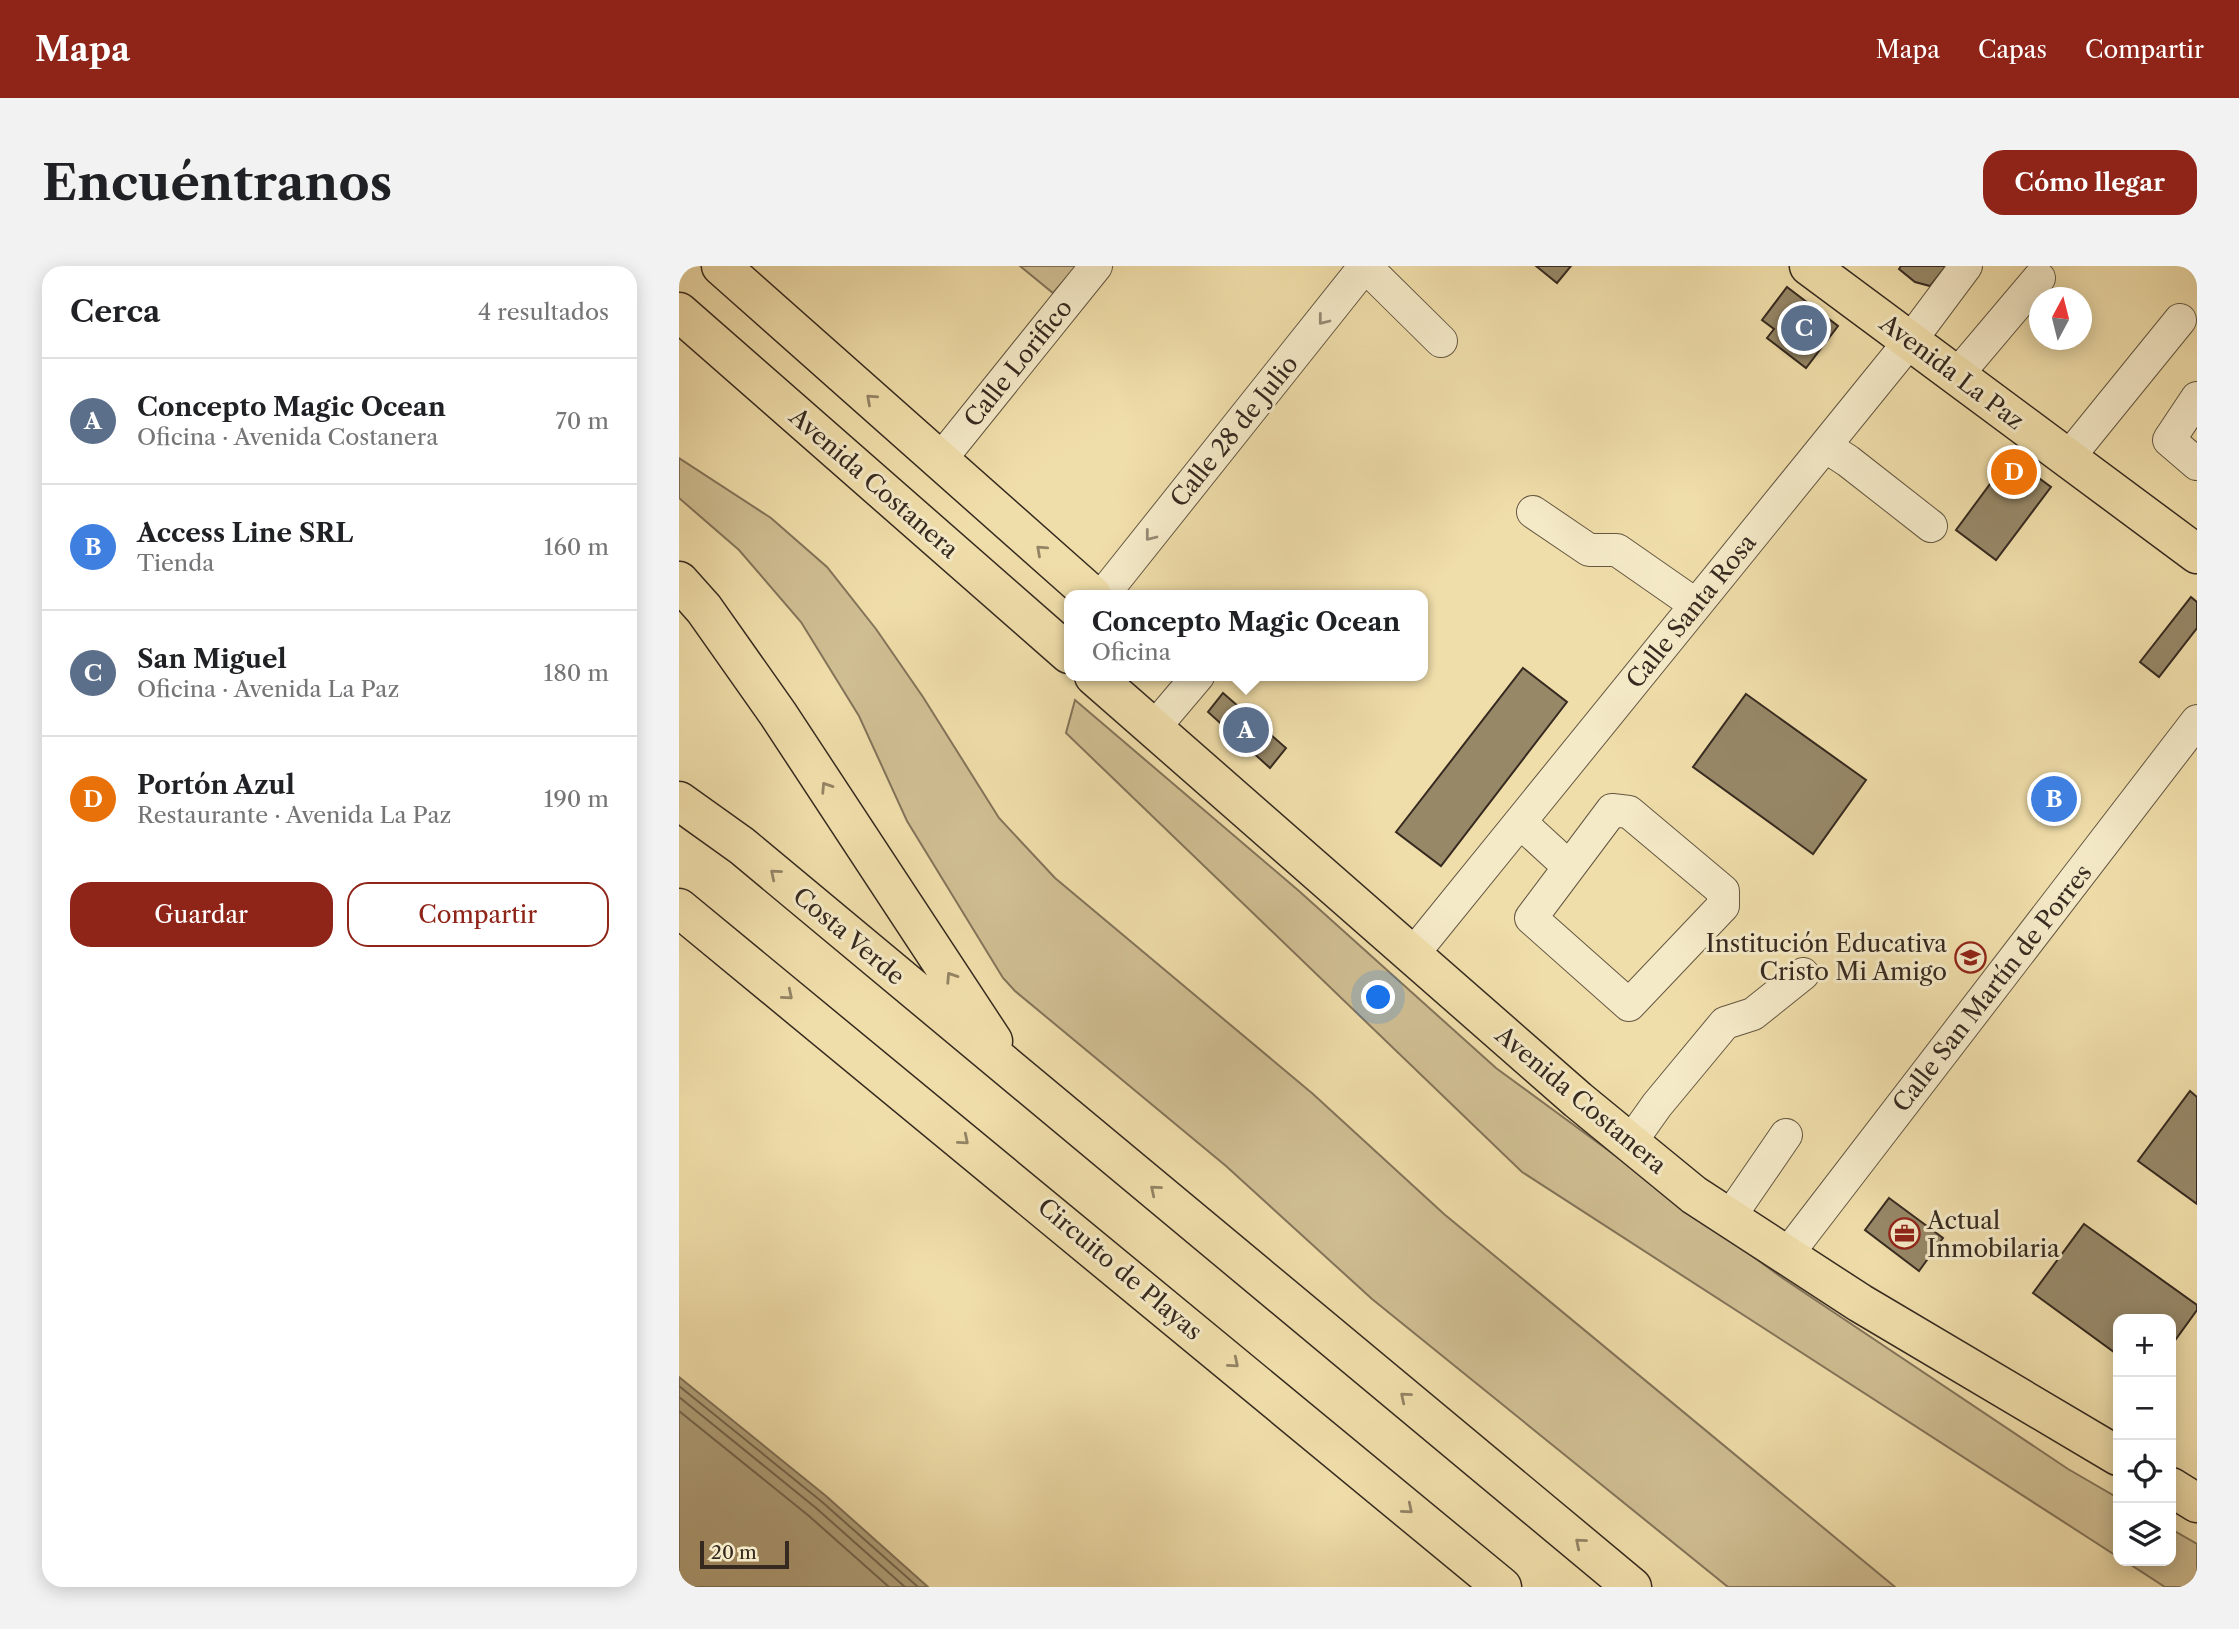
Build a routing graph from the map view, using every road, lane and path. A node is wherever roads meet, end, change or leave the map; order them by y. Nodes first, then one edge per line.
1 (1096, 266) edge
2 (1365, 266) edge
3 (1809, 266) edge
4 (1966, 266) edge
5 (737, 271) edge
6 (2039, 278) dead end
7 (679, 312) edge
8 (2180, 320) dead end
9 (1441, 341) dead end
10 (1910, 341) junction
11 (1957, 376) junction
12 (2197, 398) edge
13 (1825, 446) junction
14 (2068, 458) junction
15 (940, 460) junction
16 (2197, 464) edge
17 (1533, 512) dead end
18 (1931, 526) dead end
19 (2197, 554) edge
20 (679, 581) edge
21 (1086, 590) edge
22 (1108, 590) edge
23 (1696, 604) junction
24 (1064, 643) edge
25 (1100, 681) edge
26 (1194, 681) edge
27 (2197, 721) edge
28 (1154, 727) junction
29 (679, 801) edge
30 (1520, 822) junction
31 (1568, 866) junction
32 (679, 908) edge
33 (1413, 954) junction
34 (1803, 974) dead end
35 (1015, 1075) junction
36 (1786, 1135) dead end
37 (1630, 1143) junction
38 (1729, 1218) junction
39 (1786, 1256) junction
40 (2113, 1453) edge
41 (2176, 1490) edge
42 (2197, 1503) edge
43 (1502, 1587) edge
44 (1632, 1587) edge

1 - 15 street, Calle Lorifico
2 - 9 street
2 -> 22 street, Calle 28 de Julio
3 - 10 main road, Avenida La Paz
4 - 10 street, Calle Santa Rosa
15 -> 5 main road
6 - 11 street
7 - 24 main road, Avenida Costanera
8 - 14 street
10 - 11 main road, Avenida La Paz
10 - 13 street, Calle Santa Rosa
11 - 14 main road, Avenida La Paz
12 - 16 street
13 - 18 street
13 - 23 street, Calle Santa Rosa
14 - 19 main road, Avenida La Paz
21 -> 15 main road
17 - 23 street
35 -> 20 main road
23 - 30 street, Calle Santa Rosa
25 - 28 main road, Avenida Costanera
26 - 28 street
27 - 39 street, Calle San Martín de Porres
28 - 33 main road, Avenida Costanera
35 -> 29 main road, Costa Verde
30 - 31 street
30 - 33 street, Calle Santa Rosa
31 - 31 street
32 -> 43 main road, Circuito de Playas
33 - 37 main road, Avenida Costanera
34 - 37 street
44 -> 35 main road
36 - 38 street
37 - 38 main road, Avenida Costanera
38 - 39 main road, Avenida Costanera
39 - 40 main road, Avenida Costanera
41 - 42 main road

